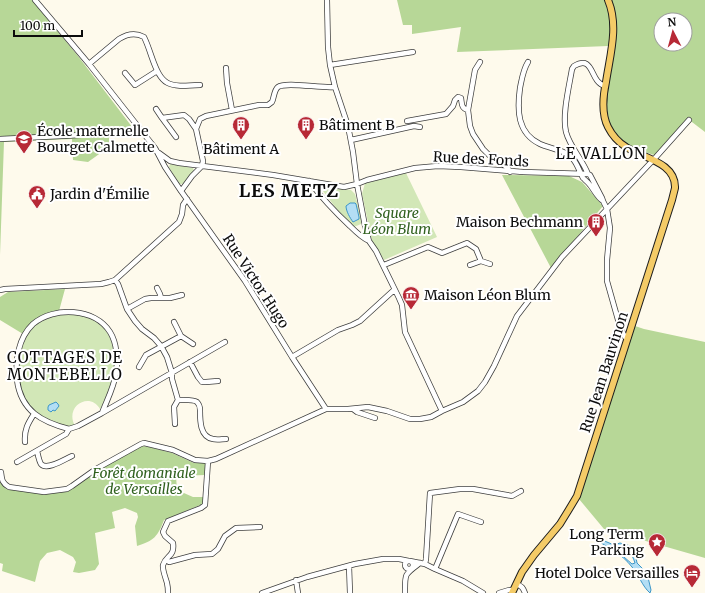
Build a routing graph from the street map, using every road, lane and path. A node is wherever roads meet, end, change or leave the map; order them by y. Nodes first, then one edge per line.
1 (35, 0) edge
2 (327, 0) edge
3 (608, 0) edge
4 (413, 52) dead end
5 (480, 62) dead end
6 (528, 62) dead end
7 (89, 64) junction
8 (330, 65) junction
9 (226, 68) dead end
10 (157, 71) junction
11 (125, 73) dead end
12 (200, 85) dead end
13 (605, 86) junction
14 (335, 87) junction
15 (156, 110) dead end
16 (232, 110) junction
17 (468, 110) junction
18 (162, 118) junction
19 (189, 119) junction
20 (200, 119) junction
21 (407, 120) dead end
22 (689, 120) dead end
23 (420, 127) dead end
24 (196, 129) junction
25 (143, 132) junction
26 (176, 136) dead end
27 (0, 139) edge
28 (350, 140) junction
29 (158, 153) junction
30 (653, 160) junction
31 (170, 161) junction
32 (202, 166) junction
33 (165, 167) junction
34 (510, 172) junction
35 (581, 173) junction
36 (588, 174) junction
37 (309, 181) junction
38 (324, 184) junction
39 (357, 184) junction
40 (181, 191) junction
41 (320, 193) junction
42 (187, 199) junction
43 (603, 202) junction
44 (607, 209) junction
45 (365, 226) junction
46 (354, 230) junction
47 (370, 242) junction
48 (481, 260) junction
49 (490, 264) dead end
50 (384, 265) junction
51 (470, 265) dead end
52 (114, 280) junction
53 (157, 288) dead end
54 (0, 290) edge
55 (394, 290) junction
56 (182, 295) dead end
57 (160, 298) junction
58 (127, 309) junction
59 (174, 322) dead end
60 (180, 336) junction
61 (628, 338) junction
62 (224, 342) dead end
63 (193, 344) dead end
64 (161, 346) junction
65 (292, 357) junction
66 (190, 362) junction
67 (139, 367) dead end
68 (172, 373) junction
69 (218, 381) dead end
70 (178, 400) junction
71 (326, 409) junction
72 (353, 409) junction
73 (442, 411) junction
74 (102, 413) junction
75 (34, 414) junction
76 (375, 418) dead end
77 (175, 424) dead end
78 (69, 429) junction
79 (226, 439) dead end
80 (25, 442) dead end
81 (37, 451) junction
82 (72, 456) dead end
83 (208, 460) junction
84 (17, 462) dead end
85 (0, 472) edge
86 (521, 491) dead end
87 (481, 522) dead end
88 (260, 527) dead end
89 (166, 560) junction
90 (408, 562) junction
91 (422, 564) junction
92 (349, 566) junction
93 (413, 568) junction
94 (435, 569) junction
95 (296, 580) junction
96 (405, 581) junction
97 (516, 584) junction
98 (513, 592) edge
99 (168, 593) edge
100 (262, 593) edge
101 (298, 593) edge
102 (350, 593) edge
103 (405, 593) edge
104 (483, 593) edge
105 (499, 593) edge
106 (525, 593) edge

1 - 7 street
2 - 8 street
3 - 13 main road, Rue Jean Bauvinon
4 - 8 street
5 - 17 street
6 - 35 street
7 - 10 street
7 - 25 street
8 - 14 street
9 - 16 street
10 - 11 street
10 - 12 street
13 - 30 main road, Rue Jean Bauvinon
13 - 36 street
14 - 16 street
14 - 28 street
15 - 18 street
16 - 20 street
17 - 21 street
17 - 34 street
18 - 19 street
18 - 26 street
19 - 20 street
19 - 24 street
20 - 24 street
22 - 30 street
23 - 28 street
24 - 32 street
25 - 27 street
25 - 29 street
28 - 39 street
29 - 31 street
29 - 33 street, Rue Victor Hugo
30 - 44 street
30 - 61 main road, Rue Jean Bauvinon
31 - 32 street, Rue des Fonds
31 - 33 street
32 - 37 street, Rue des Fonds
32 - 40 street
33 - 40 street, Rue Victor Hugo
34 - 35 street, Rue des Fonds
34 - 39 street, Rue des Fonds
35 - 36 street, Rue des Fonds
35 - 43 street
36 - 43 street
37 - 38 street, Rue des Fonds
37 - 41 street
38 - 39 street, Rue des Fonds
38 - 41 street
39 - 45 street
40 - 42 street, Rue Victor Hugo
41 - 46 street
42 - 52 street
42 - 65 street, Rue Victor Hugo
43 - 44 street
44 - 61 street
44 - 73 street
45 - 46 street
45 - 47 street
46 - 47 street
47 - 50 street
48 - 49 street
48 - 50 street
48 - 51 street
50 - 55 street
52 - 54 street
52 - 58 street
53 - 57 street
55 - 65 street
55 - 73 street
56 - 57 street
57 - 58 street
58 - 64 street
59 - 60 street
60 - 63 street
60 - 64 street
61 - 97 main road, Rue Jean Bauvinon
62 - 66 street
64 - 67 street
64 - 68 street
65 - 71 street, Rue Victor Hugo
66 - 68 street
66 - 69 street
68 - 70 street
68 - 74 street
70 - 77 street
70 - 79 street
71 - 72 street
71 - 83 street
72 - 73 street
72 - 76 street
74 - 75 street
74 - 78 street
75 - 78 street
75 - 80 street
78 - 81 street
81 - 82 street
81 - 84 street
83 - 85 street
83 - 89 street
86 - 91 street
87 - 94 street
88 - 89 street
89 - 99 street
90 - 91 street
90 - 92 street
90 - 93 street
90 - 96 street
91 - 93 street
91 - 94 street
92 - 95 street
92 - 102 street
93 - 96 street
94 - 104 street
95 - 100 street
95 - 101 street
96 - 103 street
97 - 98 main road, Rue Jean Bauvinon
97 - 106 street
98 - 105 street

